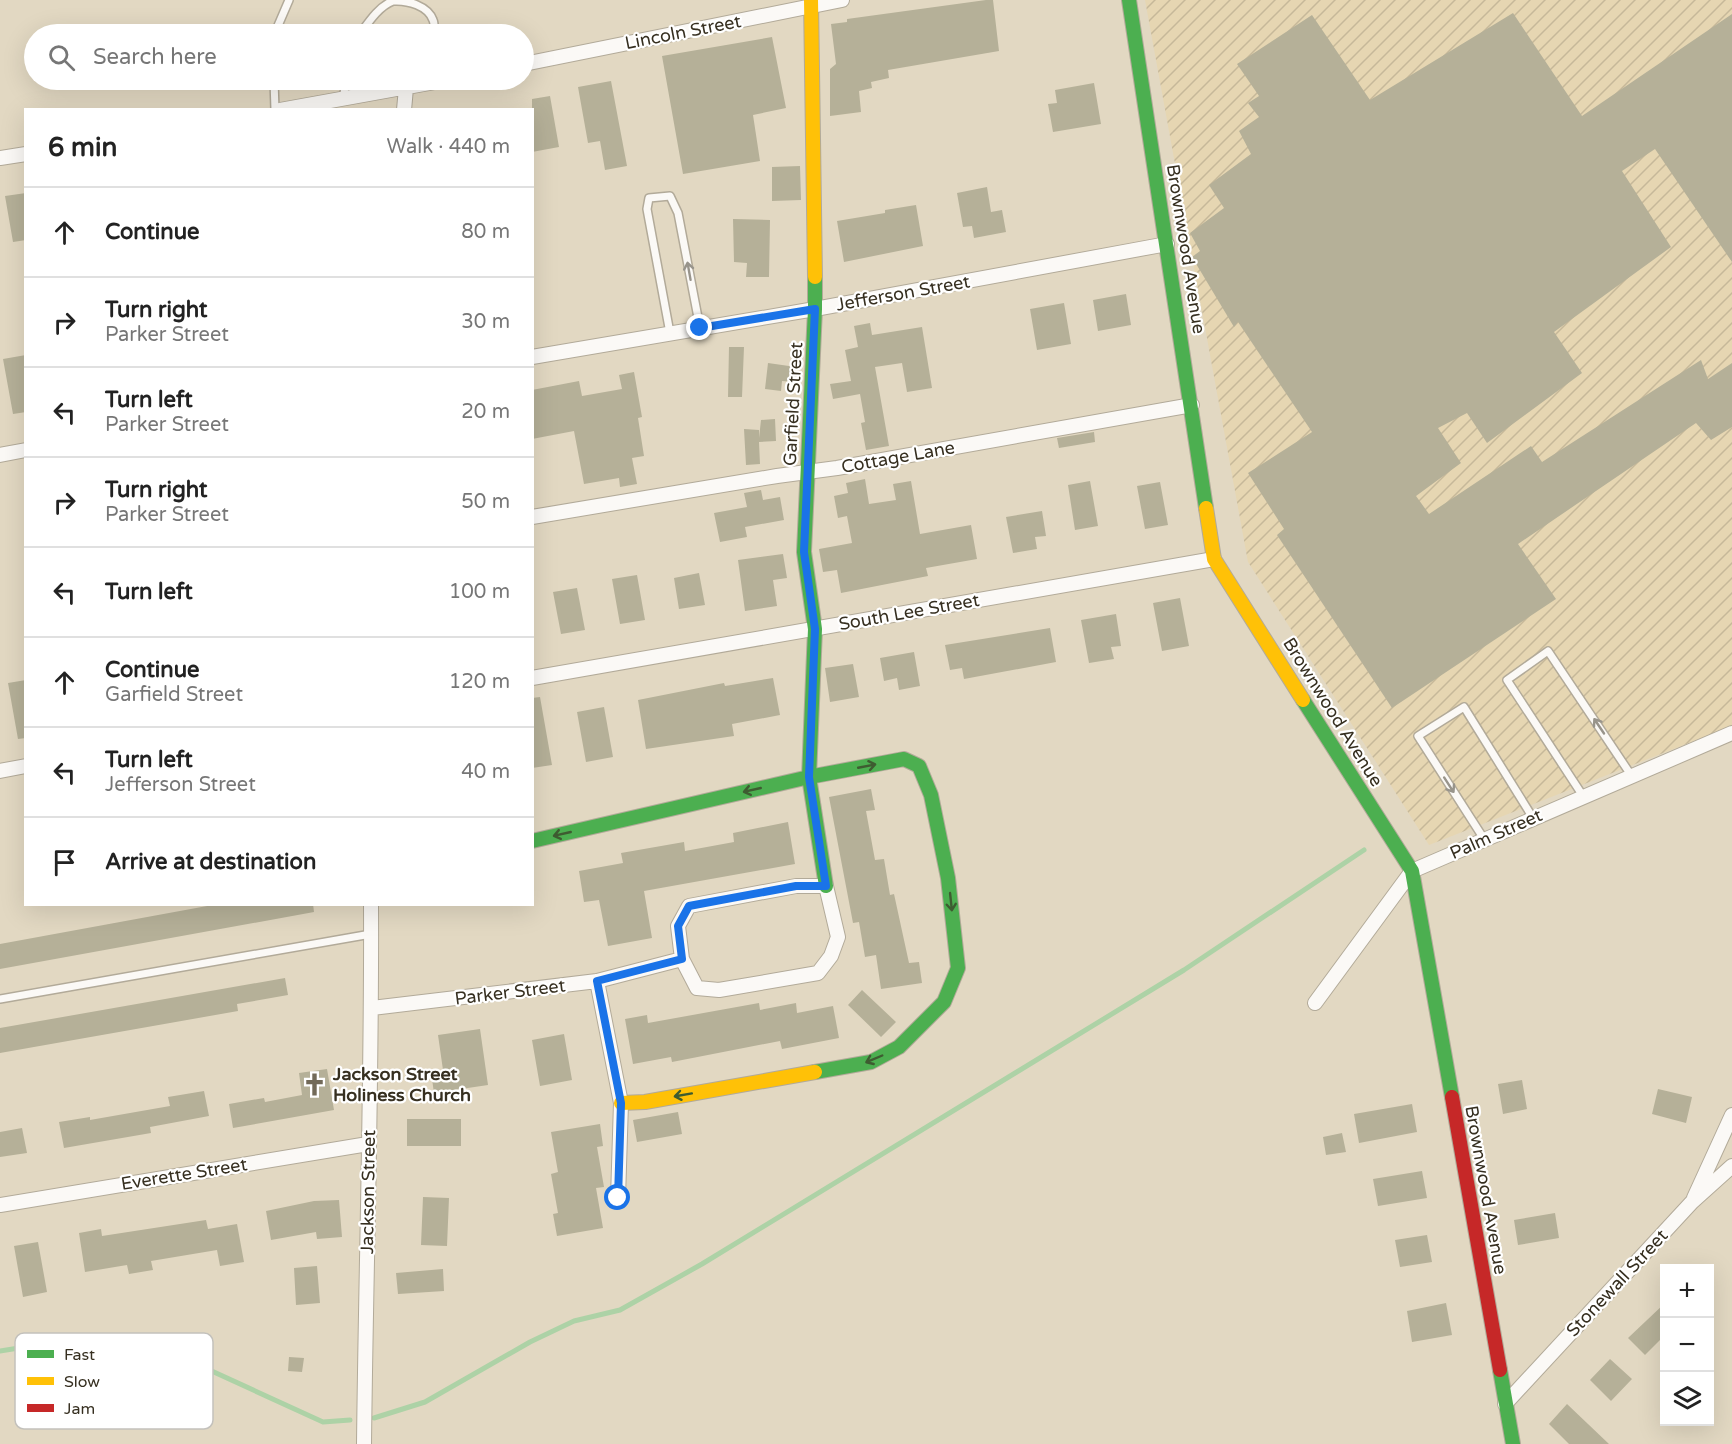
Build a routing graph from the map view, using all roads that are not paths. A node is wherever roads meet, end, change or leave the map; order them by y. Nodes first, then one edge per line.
1 (289, 0) edge
2 (842, 0) edge
3 (1129, 0) edge
4 (811, 3) edge
5 (279, 24) edge
6 (368, 24) edge
7 (433, 24) edge
8 (534, 62) edge
9 (274, 90) edge
10 (344, 90) edge
11 (394, 90) edge
12 (406, 90) edge
13 (344, 98) junction
14 (275, 108) edge
15 (291, 108) edge
16 (404, 108) edge
17 (24, 154) edge
18 (0, 158) edge
19 (1167, 244) junction
20 (815, 309) junction
21 (700, 328) junction
22 (670, 333) junction
23 (534, 357) edge
24 (1192, 405) junction
25 (24, 450) edge
26 (0, 455) edge
27 (807, 473) junction
28 (534, 518) edge
29 (1214, 559) junction
30 (815, 629) junction
31 (534, 678) edge
32 (1732, 733) edge
33 (24, 766) edge
34 (0, 771) edge
35 (1631, 775) junction
36 (809, 777) junction
37 (1583, 796) junction
38 (1533, 818) junction
39 (1484, 839) junction
40 (534, 841) edge
41 (1412, 871) junction
42 (826, 886) junction
43 (371, 906) edge
44 (371, 934) junction
45 (682, 959) junction
46 (597, 981) junction
47 (0, 999) edge
48 (1315, 1004) dead end
49 (372, 1008) junction
50 (621, 1103) junction
51 (1732, 1115) edge
52 (368, 1144) junction
53 (1732, 1166) edge
54 (618, 1198) dead end
55 (1692, 1202) junction
56 (0, 1205) edge
57 (1505, 1404) junction
58 (364, 1444) edge
59 (1513, 1444) edge

1 - 5 lane
2 - 4 street, Lincoln Street
3 - 19 street, Brownwood Avenue
4 - 8 street, Lincoln Street
4 - 20 street, Garfield Street
6 - 7 lane
9 - 14 lane
10 - 13 lane
11 - 13 street
12 - 16 street
13 - 15 street
17 - 18 street
19 - 20 street, Jefferson Street
19 - 24 street, Brownwood Avenue
20 - 21 street, Jefferson Street
20 - 27 street, Garfield Street
21 - 22 street, Jefferson Street
21 -> 22 lane
22 - 23 street, Jefferson Street
24 - 27 street, Cottage Lane
24 - 29 street, Brownwood Avenue
25 - 26 street
27 - 28 street, Cottage Lane
27 - 30 street, Garfield Street
29 - 30 street, South Lee Street
29 - 41 street, Brownwood Avenue
30 - 31 street, South Lee Street
30 - 36 street, Garfield Street
32 - 35 street, Palm Street
33 - 34 street
35 - 37 street, Palm Street
35 -> 37 lane
36 -> 40 street
36 - 42 street, Garfield Street
36 -> 50 street
37 - 38 street, Palm Street
38 - 39 street, Palm Street
38 -> 39 lane
39 - 41 street, Palm Street
41 - 48 street, Palm Street
41 - 57 street, Brownwood Avenue
42 - 45 street
42 - 45 street
43 - 44 street, Jackson Street
44 - 47 lane
44 - 49 street, Jackson Street
45 - 46 street, Parker Street
46 - 49 street, Parker Street
46 - 50 street
49 - 52 street, Jackson Street
50 - 54 street
51 - 55 street
52 - 56 street, Everette Street
52 - 58 street, Jackson Street
53 - 55 street, Stonewall Street
55 - 57 street, Stonewall Street
57 - 59 street, Brownwood Avenue

